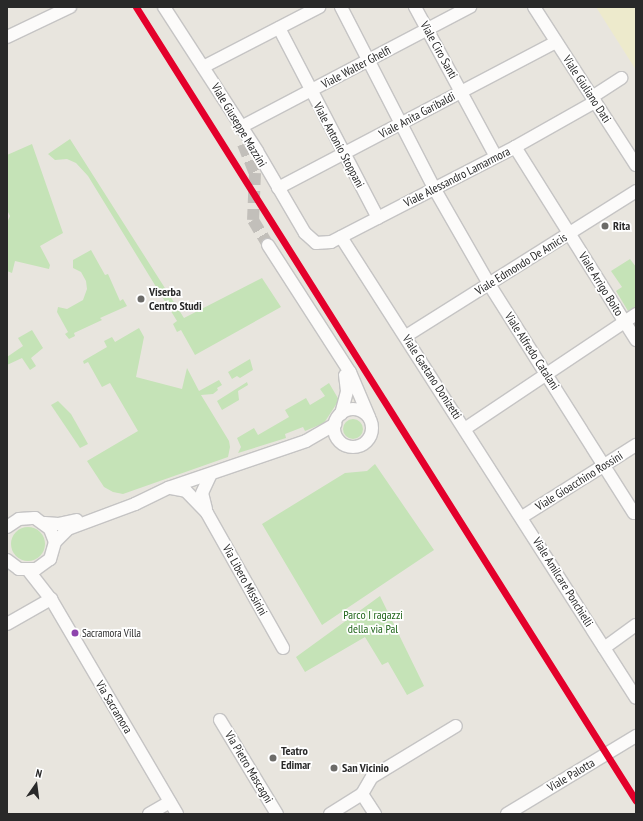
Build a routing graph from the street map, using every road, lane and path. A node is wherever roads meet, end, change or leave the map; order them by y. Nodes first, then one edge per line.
1 (158, 7) edge
2 (164, 7) edge
3 (341, 7) edge
4 (415, 7) edge
5 (470, 7) edge
6 (68, 8) edge
7 (312, 9) edge
8 (540, 9) edge
9 (279, 28) junction
10 (426, 30) junction
11 (7, 37) edge
12 (556, 42) junction
13 (369, 60) junction
14 (204, 67) junction
15 (621, 78) dead end
16 (311, 90) junction
17 (462, 91) junction
18 (594, 100) junction
19 (402, 123) junction
20 (242, 127) junction
21 (243, 144) tunnel mouth
22 (515, 147) junction
23 (344, 154) junction
24 (496, 157) junction
25 (636, 165) edge
26 (278, 188) junction
27 (434, 188) junction
28 (636, 191) edge
29 (378, 218) junction
30 (569, 233) junction
31 (341, 237) junction
32 (316, 242) joint
33 (268, 245) tunnel mouth
34 (489, 284) junction
35 (636, 314) edge
36 (624, 322) junction
37 (406, 336) junction
38 (636, 340) edge
39 (341, 359) junction
40 (547, 373) junction
41 (369, 417) junction
42 (338, 419) junction
43 (466, 428) junction
44 (339, 440) junction
45 (297, 445) junction
46 (636, 445) edge
47 (603, 466) junction
48 (210, 474) junction
49 (168, 488) junction
50 (147, 498) junction
51 (207, 512) junction
52 (634, 513) dead end
53 (7, 514) edge
54 (522, 517) junction
55 (19, 518) junction
56 (45, 523) junction
57 (7, 527) edge
58 (55, 542) junction
59 (9, 563) edge
60 (44, 565) junction
61 (28, 570) junction
62 (51, 599) junction
63 (7, 624) edge
64 (636, 625) edge
65 (283, 648) dead end
66 (604, 648) junction
67 (636, 698) edge
68 (220, 720) dead end
69 (456, 726) dead end
70 (636, 736) edge
71 (362, 794) junction
72 (170, 802) junction
73 (149, 814) edge
74 (177, 814) edge
75 (277, 814) edge
76 (330, 814) edge
77 (375, 814) edge
78 (507, 814) edge

1 - 21 street, Viale Giuseppe Mazzini
2 - 14 street, Viale Giuseppe Mazzini
3 - 13 street, Viale Alfredo Catalani
4 - 10 street, Viale Ciro Santi
5 - 10 street, Viale Walter Ghelfi
6 - 11 street
7 - 9 street
8 - 12 street, Viale Giuliano Dati
9 - 14 street
9 - 16 street, Viale Antonio Stoppani
10 - 13 street, Viale Walter Ghelfi
10 - 17 street, Viale Ciro Santi
12 - 17 street, Viale Anita Garibaldi
12 - 18 street, Viale Giuliano Dati
13 - 16 street, Viale Walter Ghelfi
13 - 19 street, Viale Alfredo Catalani
14 - 20 street, Viale Giuseppe Mazzini
15 - 18 street, Viale Alessandro Lamarmora
16 - 20 street, Viale Walter Ghelfi
16 - 23 street, Viale Antonio Stoppani
17 - 19 street, Viale Anita Garibaldi
17 - 24 street, Viale Ciro Santi
18 - 22 street, Viale Alessandro Lamarmora
18 - 25 street, Viale Giuliano Dati
19 - 23 street, Viale Anita Garibaldi
19 - 27 street, Viale Alfredo Catalani
20 - 26 street, Viale Giuseppe Mazzini
22 - 24 street, Viale Alessandro Lamarmora
22 - 30 street, Viale Arrigo Boito
23 - 26 street, Viale Anita Garibaldi
23 - 29 street, Viale Antonio Stoppani
24 - 27 street, Viale Alessandro Lamarmora
26 - 32 street, Viale Giuseppe Mazzini
27 - 29 street, Viale Alessandro Lamarmora
27 - 34 street, Viale Alfredo Catalani
28 - 30 street, Viale Edmondo De Amicis
29 - 31 street, Viale Alessandro Lamarmora
30 - 34 street, Viale Edmondo De Amicis
30 - 36 street, Viale Arrigo Boito
31 - 32 street, Viale Alessandro Lamarmora
31 - 37 street, Viale Gaetano Donizetti
33 - 39 street
34 - 37 street, Viale Edmondo De Amicis
34 - 40 street, Viale Alfredo Catalani
35 - 36 street
36 - 38 street, Viale Arrigo Boito
36 - 40 street
37 - 43 street, Viale Gaetano Donizetti
39 - 41 street
39 - 42 street
40 - 43 street
40 - 47 street, Viale Alfredo Catalani
41 - 42 street
41 - 44 street
42 - 44 street
42 - 45 street
43 - 54 street, Viale Gaetano Donizetti
44 - 45 street
45 - 48 street
46 - 47 street, Viale Gioacchino Rossini
47 - 52 street, Viale Alfredo Catalani
47 - 54 street, Viale Gioacchino Rossini
48 - 49 street
48 - 51 street, Via Libero Missirini
49 - 50 street
49 - 51 street, Via Libero Missirini
50 - 56 street
50 - 58 street
51 - 65 street, Via Libero Missirini
53 - 55 street
54 - 66 street, Viale Amilcare Ponchielli
55 - 56 street
55 - 57 street
56 - 58 street
58 - 60 street
59 - 61 street
60 - 61 street
60 - 62 street, Via Sacramora
61 - 62 street, Via Sacramora
62 - 63 street
62 - 72 street, Via Sacramora
64 - 66 street
66 - 67 street, Viale Amilcare Ponchielli
68 - 75 street, Via Pietro Mascagni
69 - 71 street
70 - 78 street, Viale Palotta
71 - 76 street
71 - 77 street
72 - 73 street
72 - 74 street, Via Sacramora

